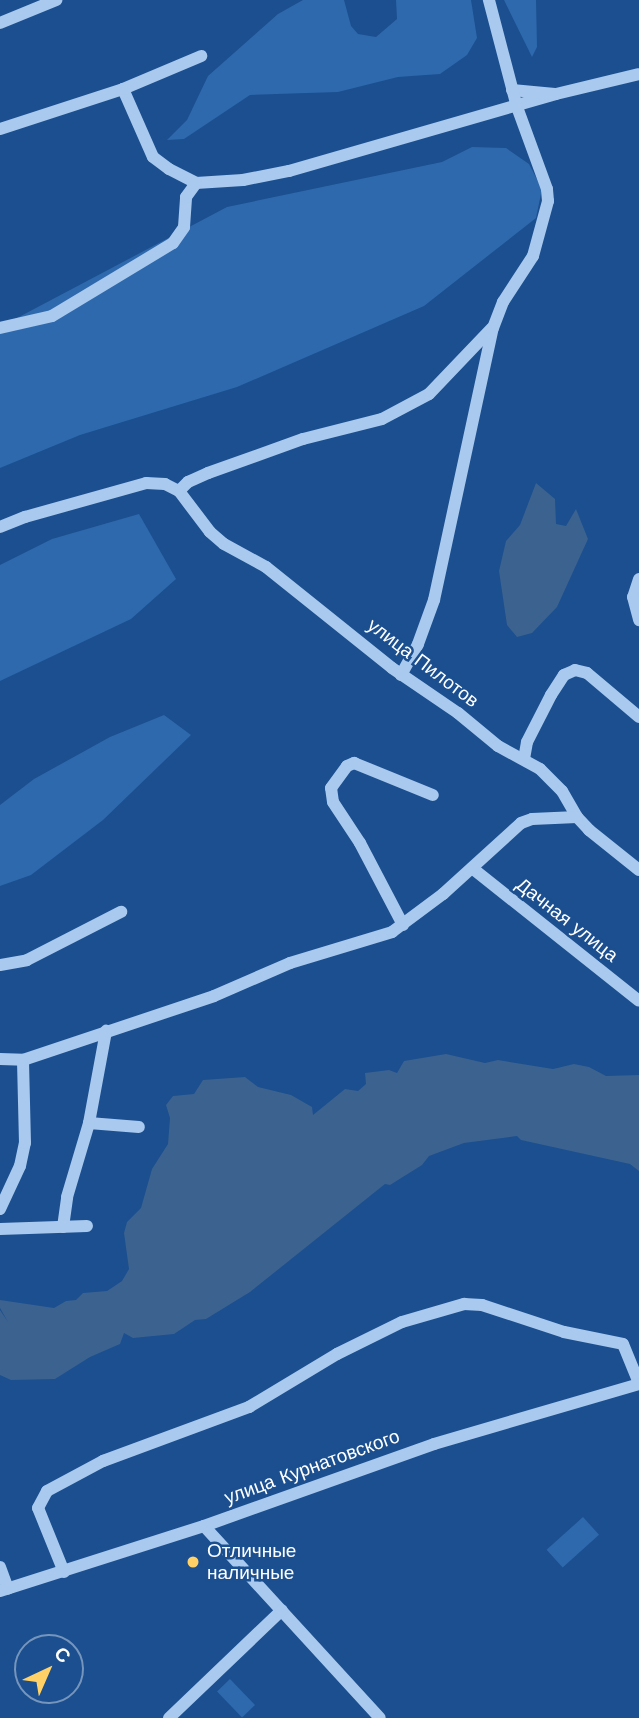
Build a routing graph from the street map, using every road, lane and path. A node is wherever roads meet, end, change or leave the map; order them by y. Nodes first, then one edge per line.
1 (56, 0) edge
2 (489, 0) edge
3 (0, 23) edge
4 (201, 56) dead end
5 (639, 74) edge
6 (123, 89) junction
7 (512, 90) junction
8 (556, 94) junction
9 (517, 107) junction
10 (0, 129) edge
11 (196, 183) junction
12 (0, 328) edge
13 (493, 328) junction
14 (179, 491) junction
15 (0, 527) edge
16 (639, 579) edge
17 (639, 620) edge
18 (401, 675) junction
19 (639, 717) edge
20 (524, 759) junction
21 (433, 795) dead end
22 (577, 817) junction
23 (472, 867) junction
24 (639, 870) edge
25 (121, 912) dead end
26 (403, 925) junction
27 (0, 965) edge
28 (639, 1001) edge
29 (106, 1031) junction
30 (0, 1059) edge
31 (23, 1060) junction
32 (89, 1123) junction
33 (139, 1127) dead end
34 (0, 1209) edge
35 (87, 1226) dead end
36 (63, 1227) junction
37 (0, 1229) edge
38 (639, 1384) edge
39 (204, 1526) junction
40 (0, 1567) edge
41 (64, 1572) junction
42 (4, 1590) edge
43 (282, 1610) junction
44 (169, 1718) edge
45 (380, 1718) edge

1 - 3 street
2 - 7 street
4 - 6 street
5 - 8 street
6 - 10 street
6 - 11 street
7 - 8 street
7 - 9 street
8 - 9 street
9 - 11 street
9 - 13 street
11 - 12 street
13 - 14 street
13 - 18 street
14 - 15 street
14 - 18 street, улица Пилотов
16 - 17 street
18 - 20 street, улица Пилотов
19 - 20 street
20 - 22 street, улица Пилотов
21 - 26 street
22 - 23 street
22 - 24 street, улица Пилотов
23 - 26 street
23 - 28 street, Дачная улица
25 - 27 street
26 - 29 street
29 - 31 street
29 - 32 street
30 - 31 street
31 - 34 street
32 - 33 street
32 - 36 street
35 - 36 street
36 - 37 street
38 - 39 street, улица Курнатовского
38 - 41 street
39 - 41 street, улица Курнатовского
39 - 43 street
40 - 42 street
41 - 42 street, улица Курнатовского
43 - 44 street
43 - 45 street

